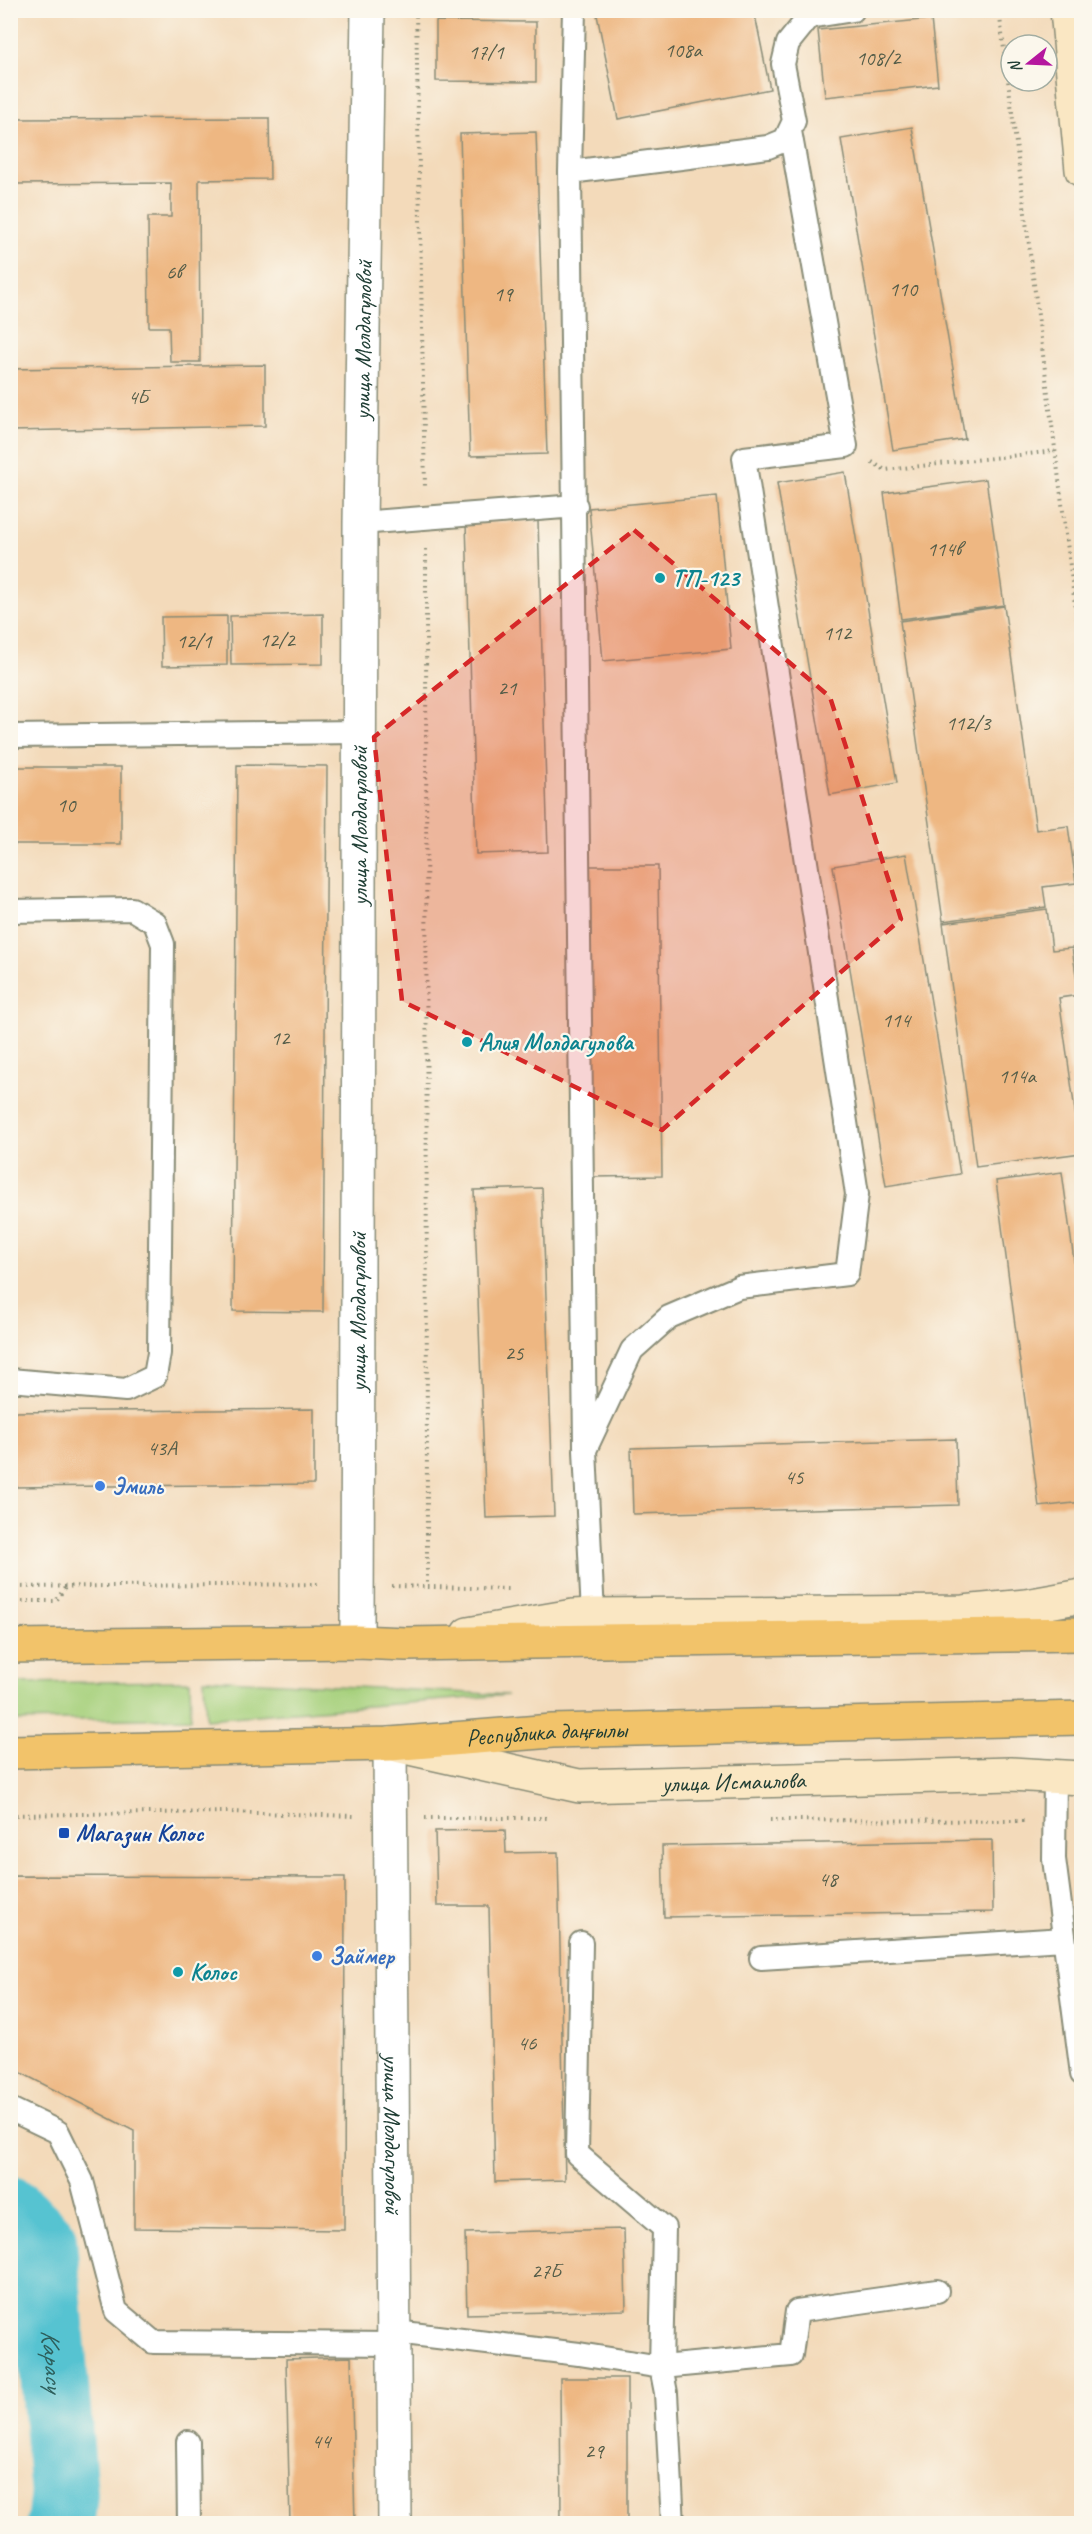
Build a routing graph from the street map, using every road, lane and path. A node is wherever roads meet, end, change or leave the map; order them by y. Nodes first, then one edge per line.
1 (368, 10) edge
2 (416, 10) edge
3 (574, 10) edge
4 (853, 10) edge
5 (999, 10) edge
6 (1067, 10) edge
7 (790, 130) junction
8 (1081, 168) edge
9 (570, 172) junction
10 (1082, 175) edge
11 (846, 446) junction
12 (1055, 451) junction
13 (576, 506) junction
14 (426, 518) junction
15 (360, 523) junction
16 (1082, 660) edge
17 (360, 732) junction
18 (10, 736) edge
19 (10, 911) edge
20 (10, 1380) edge
21 (585, 1450) junction
22 (226, 1584) dead end
23 (67, 1586) junction
24 (10, 1587) edge
25 (427, 1587) dead end
26 (1082, 1596) edge
27 (10, 1601) edge
28 (593, 1615) junction
29 (1082, 1634) edge
30 (357, 1642) junction
31 (406, 1644) junction
32 (10, 1647) edge
33 (1082, 1718) edge
34 (390, 1744) junction
35 (10, 1752) edge
36 (1068, 1777) edge
37 (228, 1812) dead end
38 (10, 1815) edge
39 (1064, 1939) junction
40 (581, 1943) dead end
41 (761, 1958) dead end
42 (1082, 2073) edge
43 (10, 2109) edge
44 (937, 2291) dead end
45 (395, 2338) junction
46 (661, 2367) junction
47 (189, 2442) dead end
48 (189, 2523) edge
49 (395, 2523) edge
50 (673, 2523) edge

1 - 15 street, улица Молдагуловой
2 - 14 path
3 - 9 lane
4 - 7 lane
5 - 12 path
6 - 8 main road
7 - 9 lane
7 - 11 lane
8 - 10 main road
9 - 13 lane
11 - 12 path
11 - 21 lane
12 - 16 path
13 - 14 lane
13 - 21 lane
14 - 15 lane
14 - 25 path
15 - 17 street, улица Молдагуловой
17 - 18 lane
17 - 30 street, улица Молдагуловой
19 - 20 lane
21 - 28 lane
22 - 23 path
23 - 24 path
23 - 27 path
26 - 28 main road
28 - 31 main road
29 - 31 main road
30 - 31 main road
30 - 32 main road
33 - 34 main road, Республика даңғылы
34 - 35 main road, Республика даңғылы
34 - 36 main road, улица Исмаилова
34 - 45 street, улица Молдагуловой
36 - 39 lane
37 - 38 path
39 - 41 lane
39 - 42 lane
40 - 46 lane
43 - 45 lane
44 - 46 lane
45 - 46 lane
45 - 49 street, улица Молдагуловой
46 - 50 lane
47 - 48 lane

